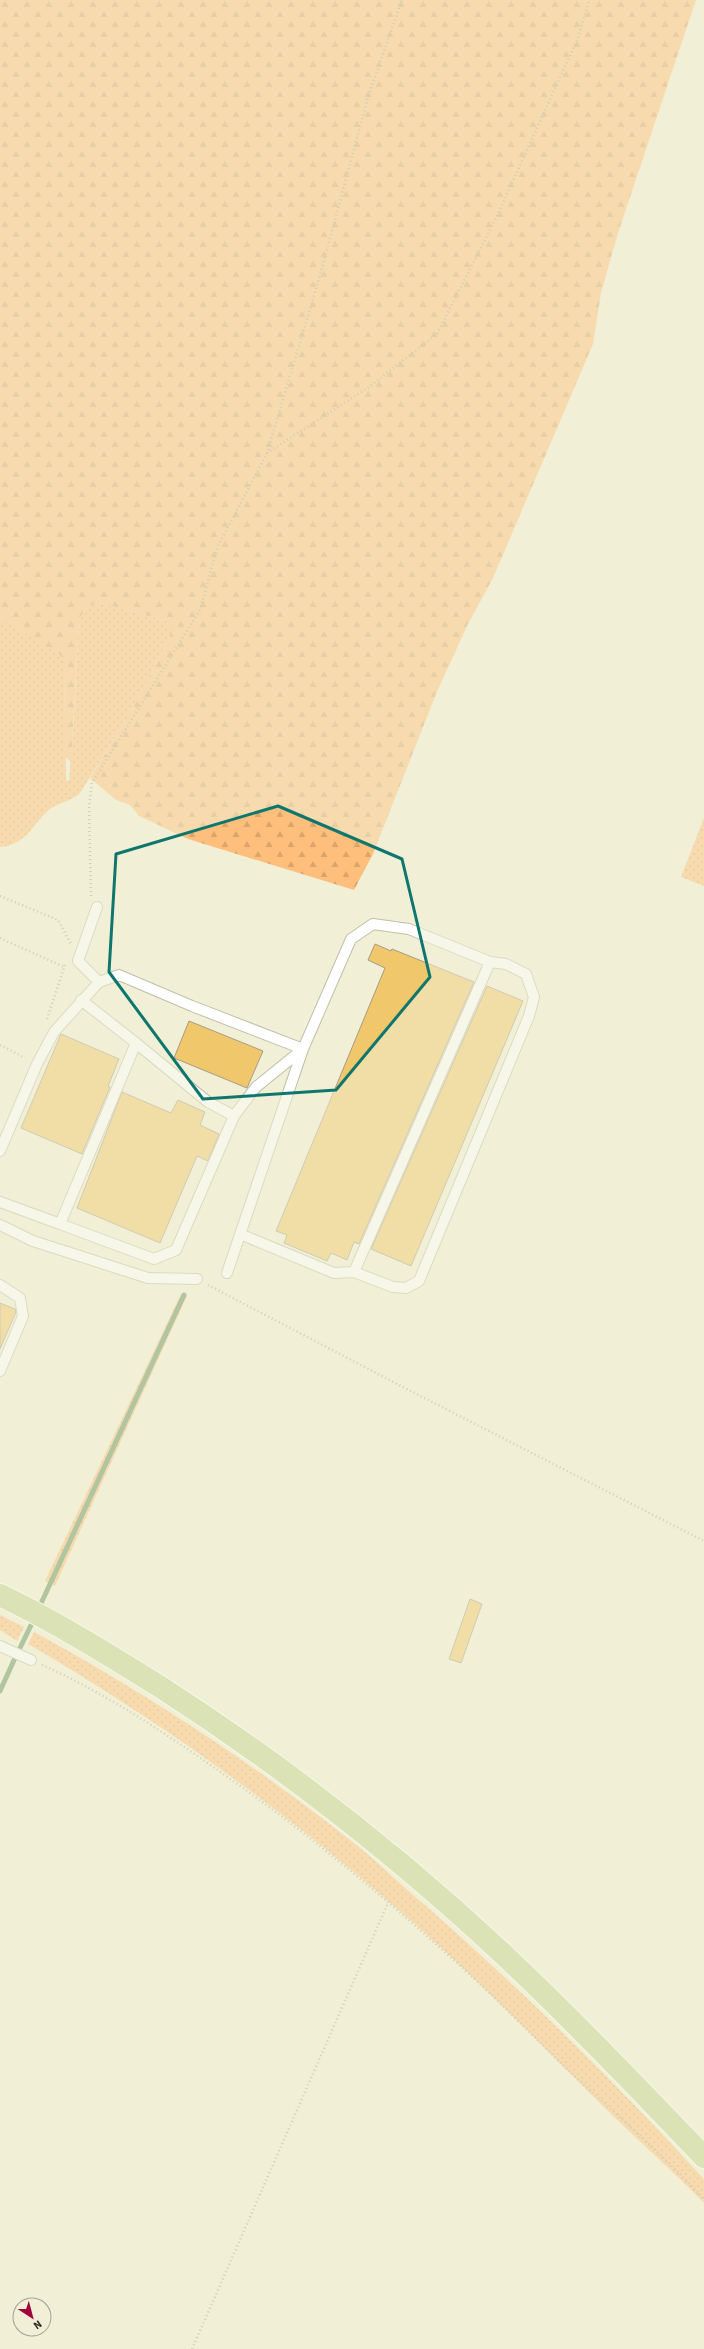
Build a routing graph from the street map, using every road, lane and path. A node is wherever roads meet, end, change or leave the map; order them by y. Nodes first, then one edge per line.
1 (402, 0) edge
2 (589, 0) edge
3 (267, 453) junction
4 (0, 896) edge
5 (94, 903) joint
6 (0, 938) edge
7 (75, 940) dead end
8 (67, 960) dead end
9 (490, 962) junction
10 (64, 967) junction
11 (99, 982) junction
12 (81, 1000) junction
13 (46, 1022) dead end
14 (136, 1043) junction
15 (0, 1045) edge
16 (303, 1049) junction
17 (37, 1064) junction
18 (234, 1116) junction
19 (0, 1152) edge
20 (0, 1202) edge
21 (60, 1224) junction
22 (0, 1225) edge
23 (240, 1234) junction
24 (354, 1272) junction
25 (227, 1273) dead end
26 (197, 1279) joint
27 (0, 1285) edge
28 (0, 1371) edge
29 (704, 1541) edge
30 (0, 1595) edge
31 (0, 1646) edge
32 (31, 1660) joint
33 (388, 1903) junction
34 (704, 2157) edge
35 (704, 2199) edge
36 (192, 2349) edge

1 - 3 path
2 - 3 path
3 - 5 path
4 - 7 path
5 - 11 lane
6 - 10 path
8 - 10 path
9 - 16 lane
9 - 24 lane
9 - 24 lane
10 - 13 path
11 - 12 lane
11 - 16 lane
12 - 14 lane
12 - 17 lane
14 - 18 lane
14 - 21 lane
15 - 17 path
16 - 18 lane
16 - 23 lane
17 - 19 lane
18 - 21 lane
20 - 21 lane
22 - 26 lane
23 - 24 lane
23 - 25 lane
26 - 29 path
27 - 28 lane
30 - 34 main road
31 - 32 lane
32 - 33 path
33 - 35 path
33 - 36 path

